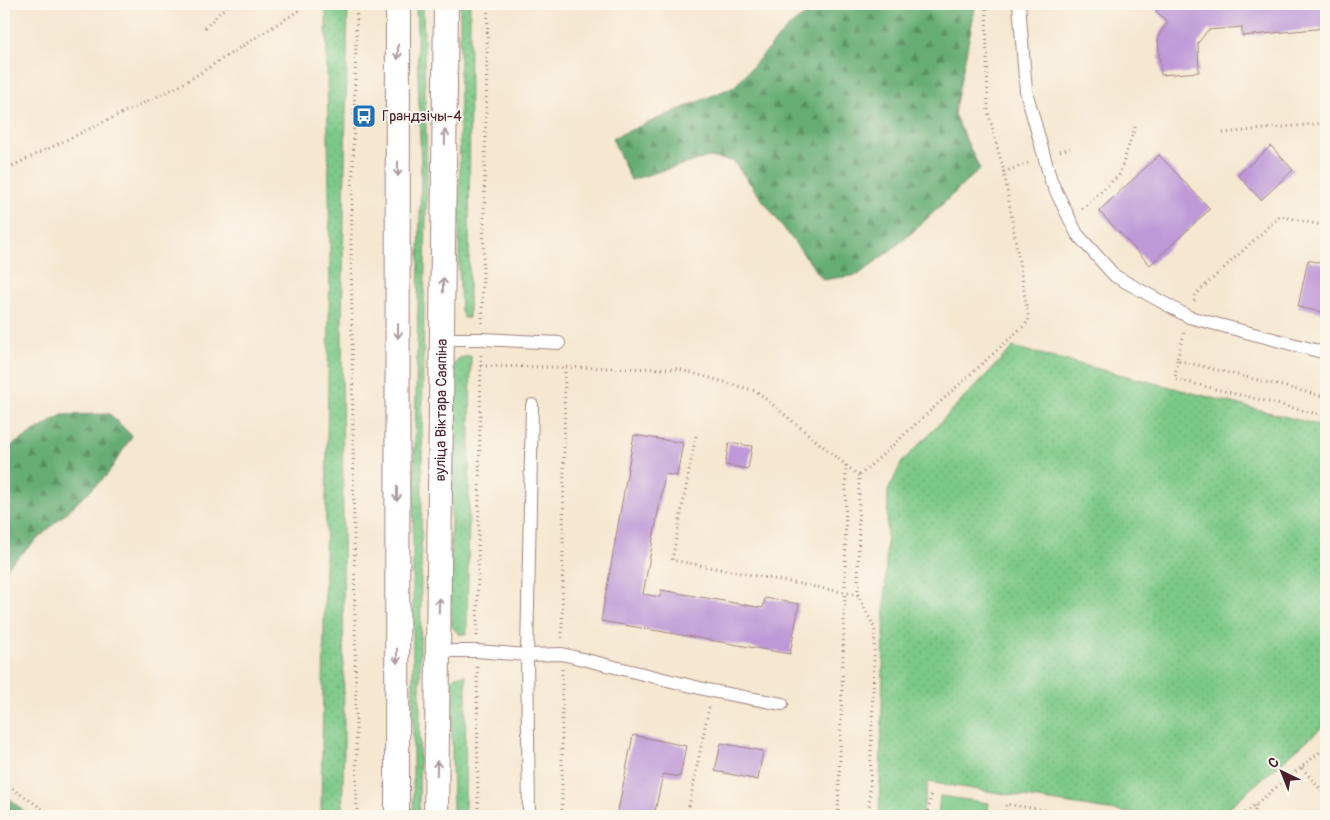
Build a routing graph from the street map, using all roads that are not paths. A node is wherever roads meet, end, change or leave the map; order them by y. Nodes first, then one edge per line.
1 (398, 4) edge
2 (446, 4) edge
3 (1018, 4) edge
4 (442, 339) junction
5 (559, 343) dead end
6 (1326, 353) edge
7 (532, 405) dead end
8 (438, 651) junction
9 (527, 655) junction
10 (782, 704) dead end
11 (397, 816) edge
12 (436, 816) edge
13 (529, 816) edge

1 -> 11 street
4 -> 2 street, вуліца Віктара Саяпіна
3 - 6 lane
4 - 5 lane
8 -> 4 street, вуліца Віктара Саяпіна
7 - 9 lane
8 - 9 lane
12 -> 8 street, вуліца Віктара Саяпіна
9 - 10 lane
9 - 13 lane

